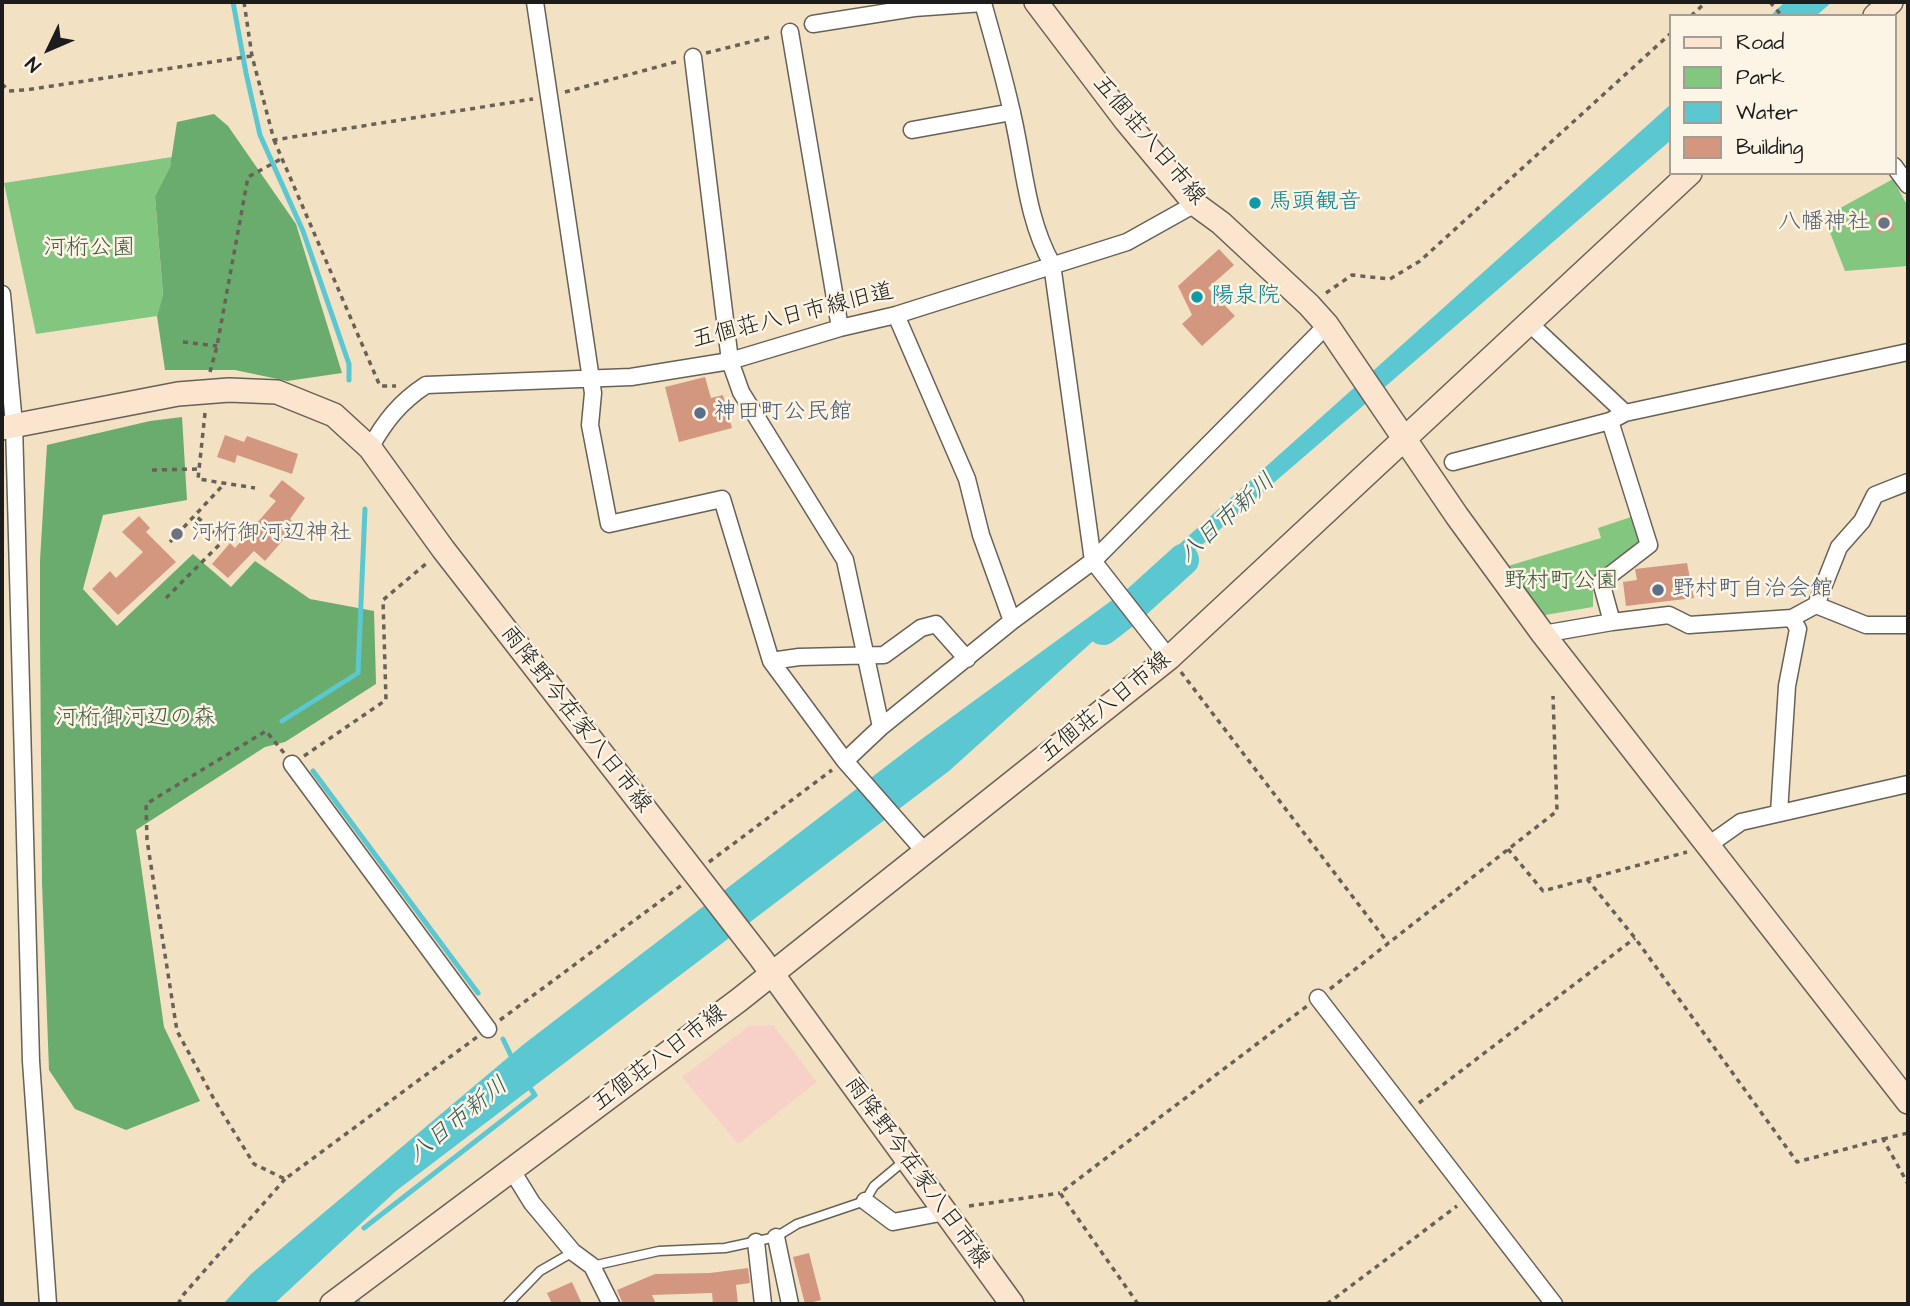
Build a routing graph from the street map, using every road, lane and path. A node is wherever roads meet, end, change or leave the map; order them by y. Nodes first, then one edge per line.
1 (244, 2) edge
2 (535, 2) edge
3 (983, 2) edge
4 (1036, 2) edge
5 (1706, 2) edge
6 (1891, 2) edge
7 (1693, 14) edge
8 (1877, 14) edge
9 (813, 24) dead end
10 (790, 32) dead end
11 (1668, 36) edge
12 (252, 56) junction
13 (693, 57) dead end
14 (2, 83) edge
15 (550, 97) junction
16 (1012, 112) junction
17 (912, 130) dead end
18 (274, 140) junction
19 (281, 160) junction
20 (1896, 169) edge
21 (1688, 175) edge
22 (1908, 185) edge
23 (1195, 204) junction
24 (1052, 264) junction
25 (2, 294) edge
26 (1309, 305) junction
27 (896, 315) junction
28 (1528, 322) junction
29 (1327, 325) junction
30 (840, 328) junction
31 (183, 342) dead end
32 (217, 346) junction
33 (1908, 352) edge
34 (730, 361) junction
35 (207, 380) dead end
36 (590, 380) junction
37 (426, 385) junction
38 (206, 404) dead end
39 (1625, 413) junction
40 (1610, 421) junction
41 (8, 426) edge
42 (1405, 438) junction
43 (370, 448) junction
44 (1453, 463) dead end
45 (198, 469) junction
46 (152, 470) dead end
47 (225, 483) junction
48 (1904, 483) edge
49 (255, 488) dead end
50 (195, 515) junction
51 (170, 542) dead end
52 (443, 549) junction
53 (1093, 561) junction
54 (166, 598) dead end
55 (1816, 606) junction
56 (1792, 618) junction
57 (1012, 621) junction
58 (1612, 622) junction
59 (1908, 625) edge
60 (1543, 634) junction
61 (867, 657) junction
62 (1169, 658) junction
63 (967, 659) junction
64 (771, 661) junction
65 (1553, 696) dead end
66 (881, 727) junction
67 (845, 761) junction
68 (292, 764) junction
69 (1908, 784) edge
70 (1779, 813) junction
71 (1707, 846) junction
72 (1508, 849) junction
73 (925, 852) junction
74 (1587, 879) junction
75 (687, 880) junction
76 (1636, 938) junction
77 (1388, 943) junction
78 (765, 965) junction
79 (1318, 998) junction
80 (488, 1029) junction
81 (1908, 1102) edge
82 (1406, 1113) junction
83 (1908, 1133) edge
84 (1883, 1139) junction
85 (907, 1159) junction
86 (511, 1169) junction
87 (285, 1179) junction
88 (1908, 1184) edge
89 (1060, 1193) junction
90 (1470, 1196) junction
91 (865, 1200) junction
92 (968, 1206) dead end
93 (945, 1212) junction
94 (776, 1237) junction
95 (756, 1242) junction
96 (573, 1252) junction
97 (592, 1266) junction
98 (48, 1304) edge
99 (178, 1304) edge
100 (332, 1304) edge
101 (508, 1304) edge
102 (611, 1304) edge
103 (762, 1304) edge
104 (790, 1304) edge
105 (1012, 1304) edge
106 (1138, 1304) edge
107 (1328, 1304) edge
108 (1553, 1304) edge

1 - 12 path
2 - 15 street
3 - 9 street
3 - 16 street
4 - 23 main road, 五個荘八日市線
5 - 7 path
6 - 8 main road
10 - 30 street
11 - 26 path
12 - 14 path
12 - 18 path
13 - 34 street
15 - 18 path
15 - 36 street
16 - 17 street
16 - 24 street
18 - 19 path
19 - 32 path
19 - 37 path
20 - 22 street
21 - 28 main road
23 - 24 street, 五個荘八日市線旧道
23 - 26 main road, 五個荘八日市線
24 - 27 street, 五個荘八日市線旧道
24 - 53 street
25 - 41 street
26 - 29 main road, 五個荘八日市線
27 - 30 street, 五個荘八日市線旧道
27 - 57 street
28 - 39 street
28 - 42 main road
29 - 42 main road, 五個荘八日市線
29 - 53 street
30 - 34 street, 五個荘八日市線旧道
31 - 32 path
32 - 35 path
33 - 39 street
34 - 36 street, 五個荘八日市線旧道
34 - 61 street
36 - 37 street, 五個荘八日市線旧道
36 - 64 street
37 - 43 street
38 - 45 path
39 - 40 street
40 - 44 street
40 - 58 street
41 - 43 main road, 雨降野今在家八日市線
41 - 98 street
42 - 60 main road
42 - 62 main road, 五個荘八日市線
43 - 52 main road, 雨降野今在家八日市線
45 - 46 path
45 - 47 path
47 - 49 path
47 - 50 path
48 - 55 street
50 - 51 path
50 - 54 path
52 - 68 path
52 - 75 main road, 雨降野今在家八日市線
53 - 57 street
53 - 62 street
55 - 56 street
55 - 59 street
56 - 58 street
56 - 70 street
57 - 63 street
58 - 60 street
60 - 71 main road
61 - 63 street
61 - 64 street
61 - 66 street
62 - 73 main road, 五個荘八日市線
62 - 77 path
63 - 66 street
64 - 67 street
65 - 72 path
66 - 67 street
67 - 73 street
67 - 75 path
68 - 80 street
68 - 87 path
69 - 70 street
70 - 71 street
71 - 74 path
71 - 81 main road
72 - 74 path
72 - 77 path
73 - 78 main road, 五個荘八日市線
74 - 76 path
75 - 78 main road, 雨降野今在家八日市線
75 - 80 path
76 - 82 path
76 - 84 path
77 - 79 path
78 - 85 main road, 雨降野今在家八日市線
78 - 86 main road, 五個荘八日市線
79 - 82 street
79 - 89 path
80 - 87 path
82 - 90 street
83 - 84 path
84 - 88 path
85 - 91 lane
85 - 93 main road, 雨降野今在家八日市線
86 - 96 street
86 - 100 main road, 五個荘八日市線
87 - 99 path
89 - 92 path
89 - 106 path
90 - 107 path
90 - 108 street
91 - 93 street
91 - 94 lane
93 - 105 main road, 雨降野今在家八日市線
94 - 95 lane
94 - 104 street
95 - 97 lane
95 - 103 street
96 - 97 street
96 - 101 lane
97 - 102 street

